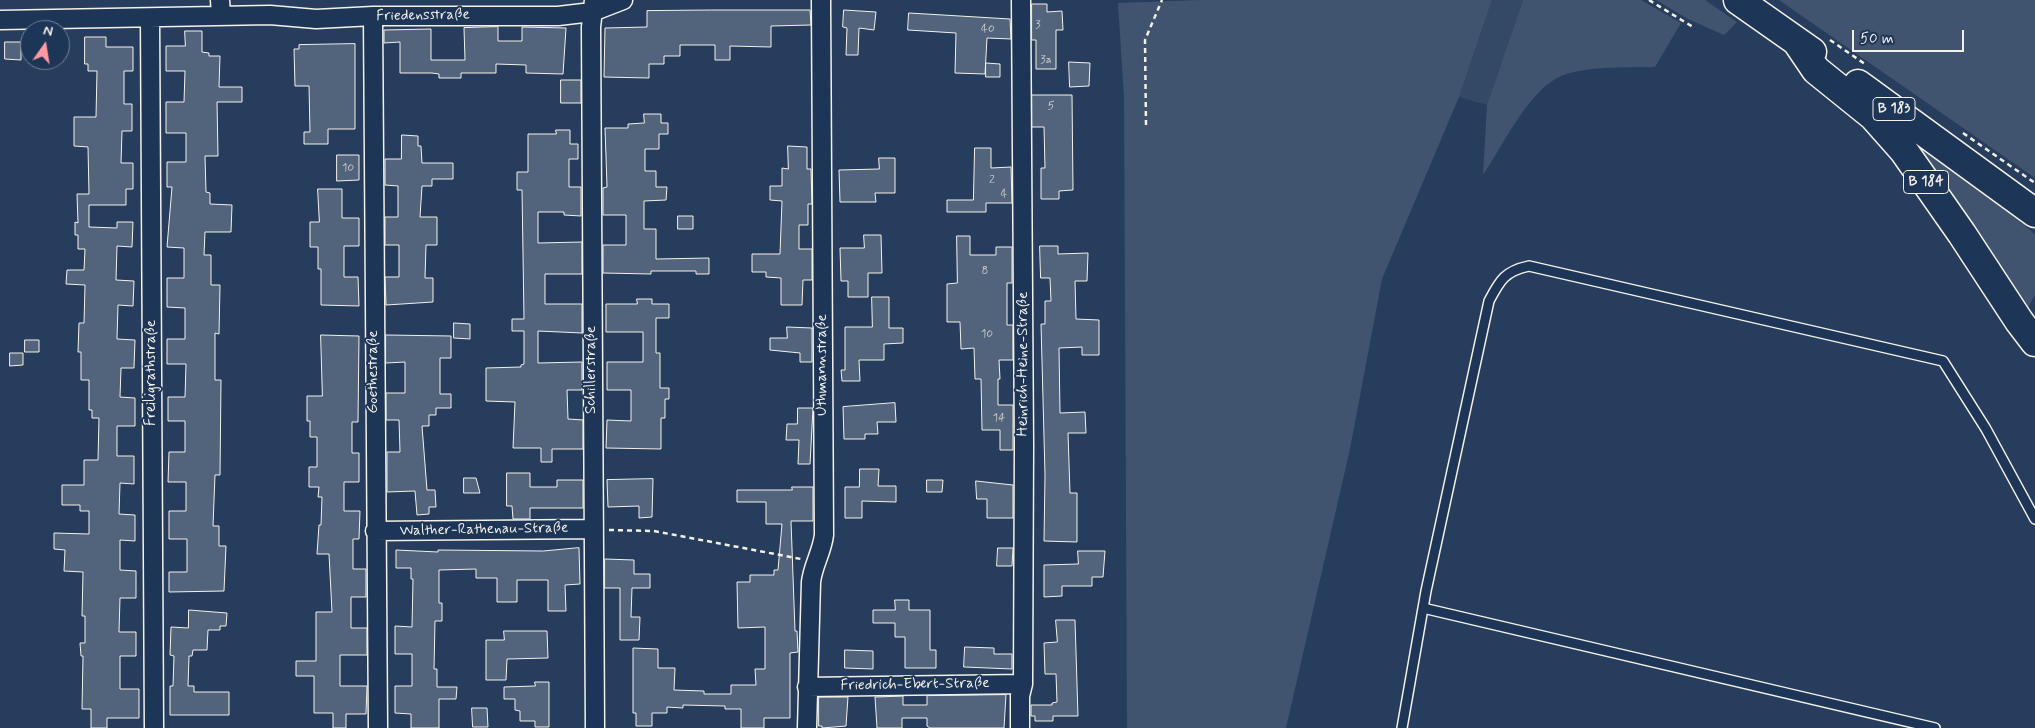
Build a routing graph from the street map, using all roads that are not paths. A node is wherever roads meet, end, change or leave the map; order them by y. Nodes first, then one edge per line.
1 (623, 0) edge
2 (821, 0) edge
3 (1021, 0) edge
4 (1738, 0) edge
5 (593, 6) edge
6 (221, 8) edge
7 (373, 16) junction
8 (150, 18) junction
9 (0, 20) edge
10 (1797, 42) junction
11 (2035, 213) edge
12 (2035, 342) edge
13 (2035, 518) edge
14 (593, 529) junction
15 (375, 531) junction
16 (1422, 608) junction
17 (1023, 684) junction
18 (807, 687) junction
19 (154, 728) edge
20 (378, 728) edge
21 (595, 728) edge
22 (807, 728) edge
23 (1020, 728) edge
24 (1402, 728) edge
25 (1935, 728) edge

1 - 5 street, Friedensstraße
2 - 18 street, Uthmannstraße
3 - 17 street, Heinrich-Heine-Straße
4 - 10 main road, B 183
5 - 7 street, Friedensstraße
5 - 14 street, Schillerstraße
6 - 7 street, Friedensstraße
6 - 8 street, Friedensstraße
7 - 15 street, Goethestraße
8 - 9 street, Friedensstraße
8 - 19 street, Freiligrathstraße
10 - 11 main road, B 183
10 - 12 main road, B 184
13 - 16 lane
14 - 15 street, Walther-Rathenau-Straße
14 - 21 street, Schillerstraße
15 - 20 street, Goethestraße
16 - 24 lane
16 - 25 lane
17 - 18 street, Friedrich-Ebert-Straße
17 - 23 street, Heinrich-Heine-Straße
18 - 22 street, Uthmannstraße

